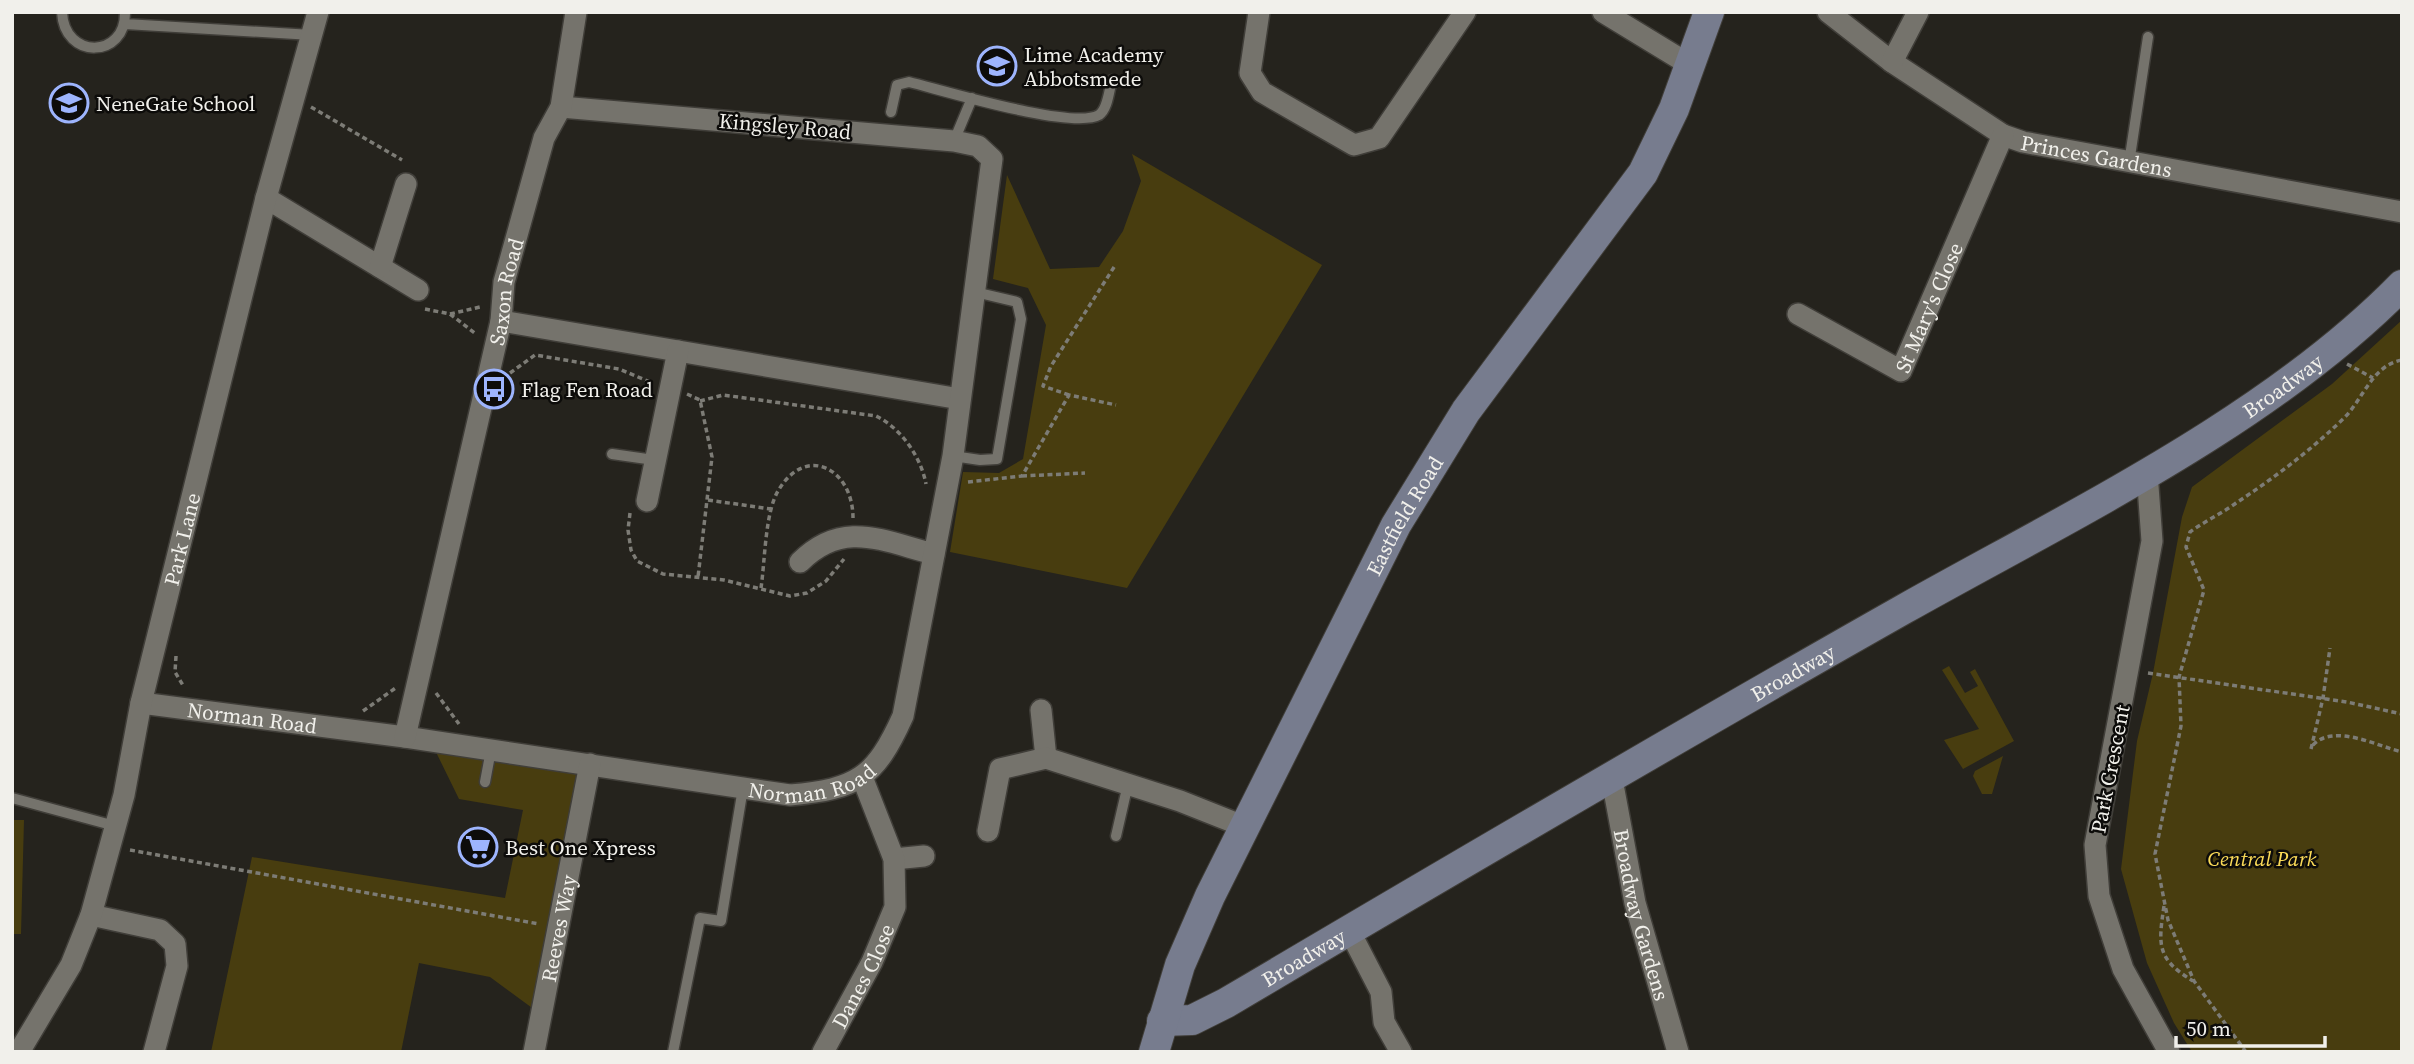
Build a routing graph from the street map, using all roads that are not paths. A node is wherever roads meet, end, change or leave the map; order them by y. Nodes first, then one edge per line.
1 (62, 12) edge
2 (318, 12) edge
3 (576, 12) edge
4 (1259, 12) edge
5 (1465, 12) edge
6 (1603, 12) edge
7 (1709, 12) edge
8 (1828, 12) edge
9 (1918, 12) edge
10 (125, 18) edge
11 (312, 35) junction
12 (2148, 37) dead end
13 (1892, 62) junction
14 (1690, 65) junction
15 (1112, 80) dead end
16 (972, 98) junction
17 (561, 107) junction
18 (891, 112) dead end
19 (2003, 135) junction
20 (954, 141) junction
21 (2129, 163) junction
22 (992, 171) joint
23 (406, 184) dead end
24 (266, 198) junction
25 (2402, 212) edge
26 (380, 267) junction
27 (2402, 285) edge
28 (975, 292) junction
29 (417, 297) road end
30 (1798, 314) dead end
31 (501, 321) junction
32 (678, 351) junction
33 (960, 399) junction
34 (612, 454) dead end
35 (953, 456) junction
36 (654, 460) junction
37 (2141, 475) junction
38 (647, 501) road end
39 (934, 554) junction
40 (800, 562) dead end
41 (141, 702) junction
42 (1041, 710) dead end
43 (405, 737) junction
44 (491, 750) junction
45 (1046, 758) junction
46 (590, 764) junction
47 (1611, 774) junction
48 (862, 777) junction
49 (485, 782) dead end
50 (1128, 784) junction
51 (743, 788) junction
52 (12, 798) edge
53 (1243, 826) junction
54 (988, 831) dead end
55 (112, 836) junction
56 (1116, 836) dead end
57 (925, 855) dead end
58 (894, 859) junction
59 (91, 915) junction
60 (1349, 930) junction
61 (1162, 1021) junction
62 (19, 1052) edge
63 (154, 1052) edge
64 (534, 1052) edge
65 (673, 1052) edge
66 (823, 1052) edge
67 (1154, 1052) edge
68 (1401, 1052) edge
69 (1678, 1052) edge
70 (2169, 1052) edge

1 - 10 lane
2 - 11 street, Park Lane
3 - 17 street, Saxon Road
4 - 5 street
6 - 14 street
7 - 14 street, Eastfield Road
8 - 13 street, Princes Gardens
9 - 13 street
10 - 11 lane
11 - 24 street, Park Lane
12 - 21 lane
13 - 19 street, Princes Gardens
14 - 53 street, Eastfield Road
15 - 16 lane
16 - 18 lane
16 - 20 lane
17 - 20 street, Kingsley Road
17 - 31 street, Saxon Road
19 - 21 street, Princes Gardens
19 - 30 street, St Mary's Close
20 - 22 street, Kingsley Road
21 - 25 street, Princes Gardens
22 - 28 street, Norman Road
23 - 26 street
24 - 26 street
24 - 41 street, Park Lane
26 - 29 street
27 - 37 street, Broadway
28 - 33 street, Norman Road
28 - 35 lane
31 - 32 street
31 - 43 street, Saxon Road
32 - 33 street
32 - 36 street
33 - 35 street, Norman Road
34 - 36 lane
35 - 39 street, Norman Road
36 - 38 street
37 - 47 street, Broadway
37 - 70 street, Park Crescent
39 - 40 street
39 - 48 street, Norman Road
41 - 43 street, Norman Road
41 - 55 street, Park Lane
42 - 45 street
43 - 44 street, Norman Road
44 - 46 street, Norman Road
44 - 49 lane
45 - 50 street
45 - 54 street
46 - 51 street, Norman Road
46 - 64 street, Reeves Way
47 - 60 street, Broadway
47 - 69 street, Broadway Gardens
48 - 51 street, Norman Road
48 - 58 street, Danes Close
50 - 53 street
50 - 56 lane
51 - 65 lane
52 - 55 lane
53 - 61 street, Eastfield Road
55 - 59 street, Park Lane
57 - 58 street
58 - 66 street, Danes Close
59 - 62 street, Park Lane
59 - 63 street
60 - 61 street, Broadway
60 - 68 street
61 - 67 street, Eastfield Road

